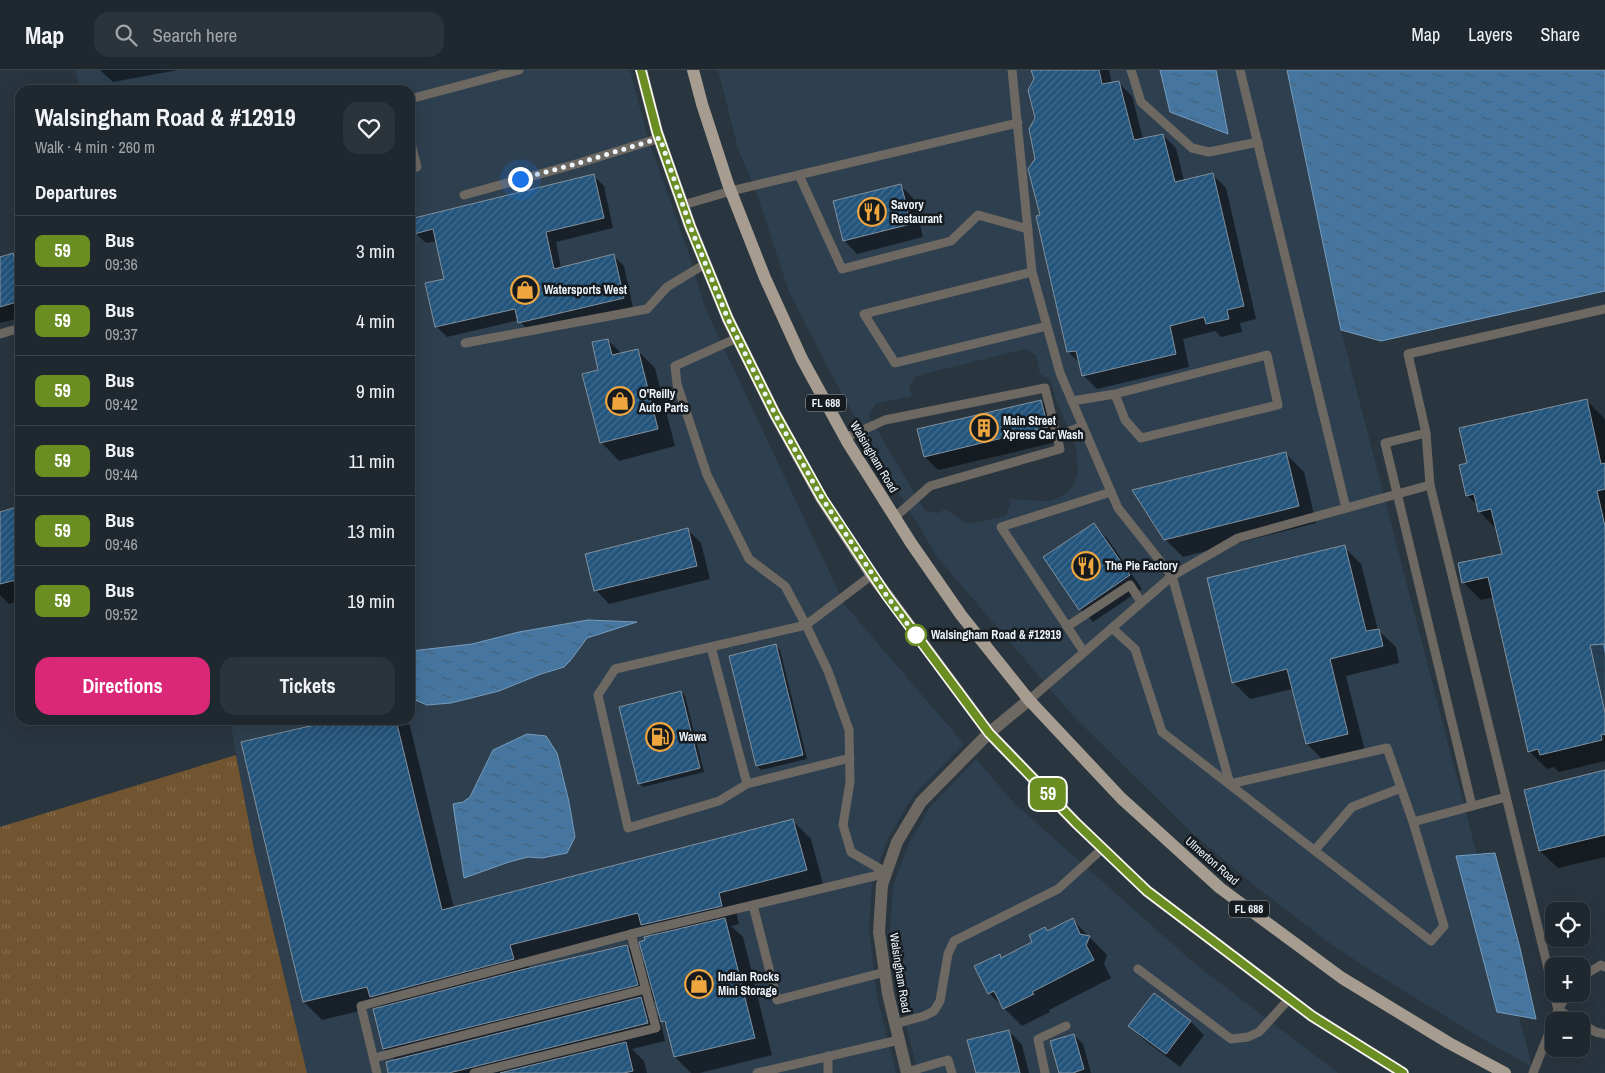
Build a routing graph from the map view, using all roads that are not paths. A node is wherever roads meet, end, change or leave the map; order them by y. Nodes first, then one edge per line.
1 (519, 70) edge
2 (641, 70) edge
3 (693, 70) edge
4 (1012, 70) edge
5 (1131, 70) edge
6 (1240, 70) edge
7 (415, 98) edge
8 (1018, 124) junction
9 (660, 138) junction
10 (1258, 142) junction
11 (799, 175) junction
12 (731, 191) junction
13 (464, 195) dead end
14 (683, 205) junction
15 (1028, 229) junction
16 (705, 264) junction
17 (1032, 272) junction
18 (1605, 309) edge
19 (1047, 326) junction
20 (15, 330) edge
21 (0, 334) edge
22 (737, 338) junction
23 (465, 343) dead end
24 (1115, 394) junction
25 (1072, 401) junction
26 (1083, 426) junction
27 (1426, 433) junction
28 (1057, 436) junction
29 (845, 438) junction
30 (1430, 485) junction
31 (1112, 492) junction
32 (1397, 494) junction
33 (1346, 508) junction
34 (895, 518) junction
35 (872, 575) junction
36 (1172, 576) junction
37 (1141, 602) junction
38 (806, 625) junction
39 (1068, 626) junction
40 (1112, 628) junction
41 (710, 647) junction
42 (1084, 652) junction
43 (1029, 700) junction
44 (989, 733) junction
45 (850, 758) junction
46 (747, 784) junction
47 (1230, 784) junction
48 (1401, 788) junction
49 (1506, 797) junction
50 (1472, 806) junction
51 (1413, 822) junction
52 (1102, 849) junction
53 (1315, 850) junction
54 (887, 873) junction
55 (753, 905) junction
56 (631, 934) junction
57 (1545, 957) edge
58 (1605, 967) edge
59 (1138, 969) dead end
60 (885, 972) junction
61 (1590, 972) edge
62 (646, 989) junction
63 (1289, 999) junction
64 (1556, 1002) edge
65 (1562, 1002) edge
66 (1558, 1010) junction
67 (1561, 1012) edge
68 (895, 1024) junction
69 (1066, 1026) dead end
70 (1590, 1029) edge
71 (1605, 1034) edge
72 (899, 1040) junction
73 (828, 1056) junction
74 (374, 1058) junction
75 (377, 1073) edge
76 (474, 1073) edge
77 (757, 1073) edge
78 (828, 1073) edge
79 (907, 1073) edge
80 (952, 1073) edge
81 (1045, 1073) edge
82 (1403, 1073) edge
83 (1505, 1073) edge
84 (1533, 1073) edge

1 - 7 lane
2 - 9 main road
3 - 12 main road, Walsingham Road / FL 688
4 - 8 lane
5 - 10 lane
6 - 10 lane
8 - 11 lane
8 - 15 lane
9 - 13 lane
9 - 14 main road
10 - 33 lane
11 - 12 lane
11 - 15 lane
12 - 14 lane
12 - 29 main road, Walsingham Road / FL 688
14 - 16 main road
15 - 17 lane
16 - 22 main road
16 - 23 lane
17 - 19 lane
17 - 19 lane
18 - 27 lane
19 - 25 lane
20 - 21 lane
22 - 35 main road
22 - 38 lane
24 - 24 lane
24 - 25 lane
25 - 26 lane
26 - 28 lane
26 - 31 lane
27 - 30 lane
27 - 32 lane
28 - 29 lane
28 - 34 lane
29 - 34 main road, Walsingham Road / FL 688
30 - 32 lane
30 - 49 lane
31 - 36 lane
31 - 39 lane
32 - 33 lane
32 - 50 lane
33 - 36 lane
34 - 43 main road, Walsingham Road / FL 688
35 - 38 lane
35 - 44 main road
36 - 37 lane
36 - 47 lane
37 - 39 lane
37 - 40 lane
38 - 41 lane
38 - 45 lane
39 - 42 lane
40 - 42 lane
40 - 47 lane
41 - 46 lane
41 - 46 lane
42 - 43 lane
43 - 44 street, Walsingham Road
43 - 83 main road, Ulmerton Road / FL 688
44 - 52 main road
44 - 54 street, Walsingham Road
45 - 46 lane
45 - 54 lane
47 - 48 lane
47 - 53 lane
48 - 51 lane
48 - 53 lane
49 - 50 lane
49 - 57 lane
50 - 51 lane
51 - 53 lane
52 - 63 main road
52 - 68 lane
54 - 55 lane
54 - 60 street, Walsingham Road
55 - 56 lane
55 - 60 lane
56 - 62 lane
56 - 74 lane
58 - 61 lane
59 - 63 lane
60 - 68 street, Walsingham Road
62 - 74 lane
62 - 76 lane
63 - 82 main road
64 - 66 lane
65 - 66 lane
66 - 67 lane
66 - 84 lane
68 - 72 street, Walsingham Road
69 - 81 lane
70 - 71 lane
72 - 73 lane
72 - 79 street, Walsingham Road
73 - 77 lane
73 - 78 lane
74 - 75 lane
79 - 80 lane

